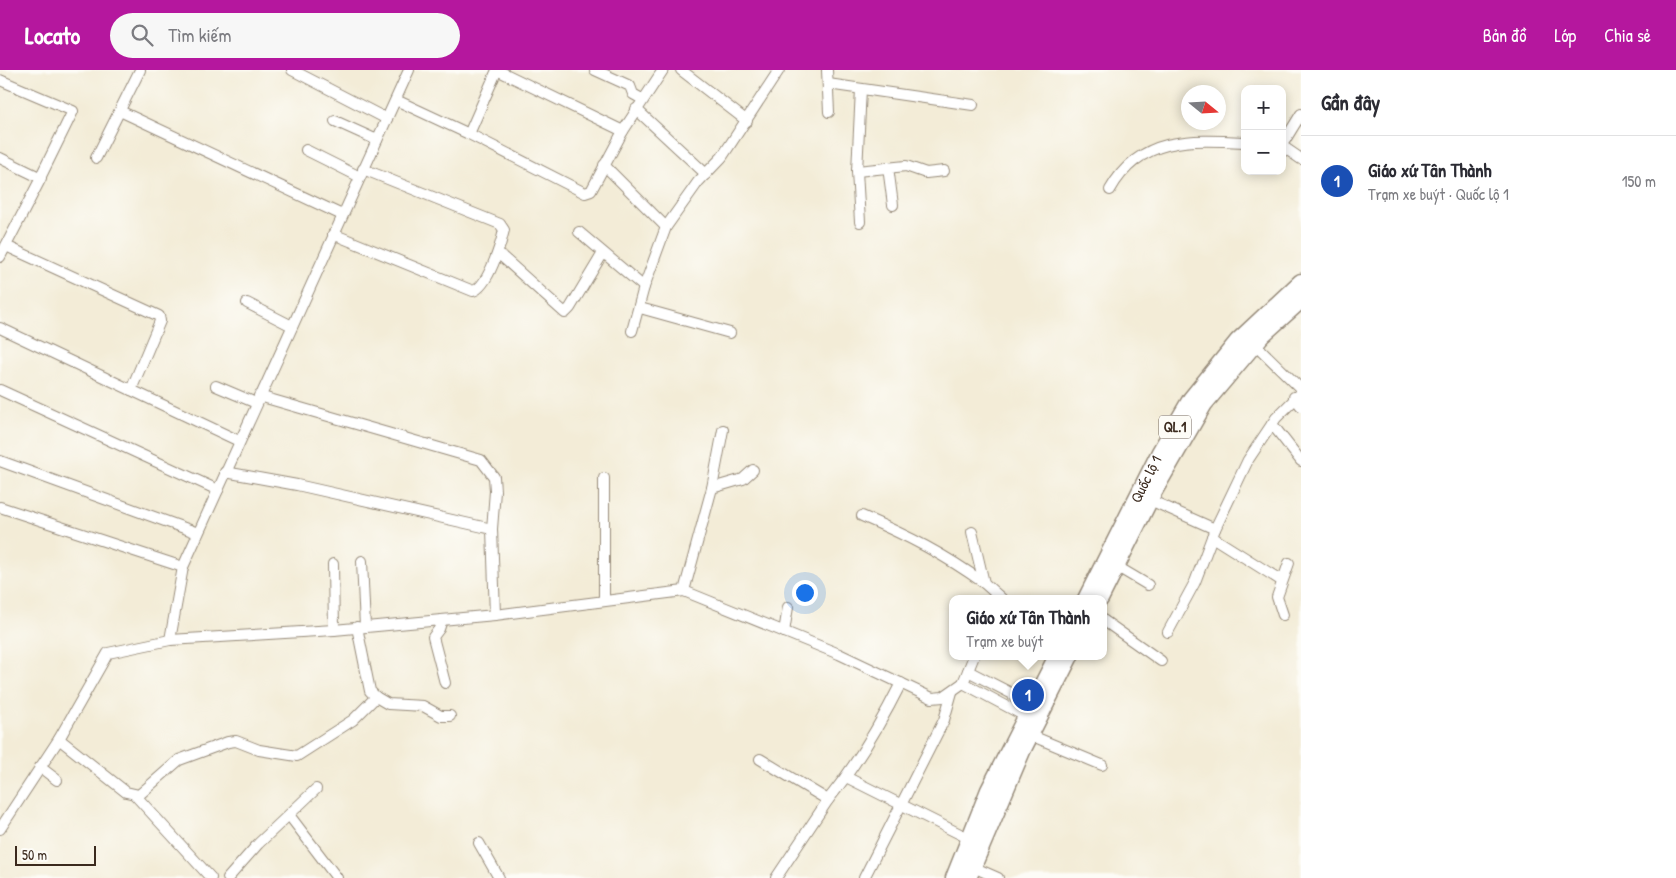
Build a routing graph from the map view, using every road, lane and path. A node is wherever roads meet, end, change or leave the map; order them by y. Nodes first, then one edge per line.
1 (140, 70) edge
2 (292, 70) edge
3 (409, 70) edge
4 (497, 70) edge
5 (595, 70) edge
6 (663, 70) edge
7 (681, 70) edge
8 (779, 70) edge
9 (827, 70) edge
10 (0, 80) edge
11 (828, 84) junction
12 (861, 89) junction
13 (642, 99) junction
14 (396, 100) junction
15 (972, 105) dead end
16 (636, 109) junction
17 (120, 111) junction
18 (829, 112) dead end
19 (1301, 114) edge
20 (387, 119) junction
21 (335, 121) dead end
22 (747, 121) junction
23 (622, 131) junction
24 (468, 134) junction
25 (1286, 139) edge
26 (377, 140) junction
27 (1241, 142) edge
28 (1286, 149) edge
29 (306, 150) dead end
30 (0, 158) edge
31 (96, 158) dead end
32 (1301, 159) edge
33 (604, 165) junction
34 (888, 167) junction
35 (944, 170) dead end
36 (857, 171) junction
37 (362, 173) junction
38 (706, 174) junction
39 (40, 178) junction
40 (1110, 190) dead end
41 (893, 205) dead end
42 (342, 215) junction
43 (860, 222) dead end
44 (666, 227) junction
45 (579, 232) dead end
46 (334, 234) junction
47 (5, 242) edge
48 (498, 253) junction
49 (603, 253) junction
50 (0, 257) edge
51 (1301, 282) edge
52 (644, 287) junction
53 (1301, 300) edge
54 (247, 303) dead end
55 (640, 308) junction
56 (292, 326) junction
57 (0, 328) edge
58 (632, 331) dead end
59 (730, 333) dead end
60 (1255, 344) junction
61 (216, 386) dead end
62 (0, 390) edge
63 (131, 390) junction
64 (1299, 396) edge
65 (258, 400) junction
66 (1272, 424) junction
67 (723, 430) dead end
68 (239, 441) junction
69 (0, 461) edge
70 (1301, 461) edge
71 (753, 470) dead end
72 (225, 472) junction
73 (604, 478) dead end
74 (712, 488) junction
75 (218, 490) junction
76 (1150, 500) junction
77 (0, 507) edge
78 (862, 516) dead end
79 (492, 529) junction
80 (972, 532) dead end
81 (198, 533) junction
82 (1214, 533) junction
83 (362, 560) dead end
84 (1289, 563) dead end
85 (333, 564) dead end
86 (1116, 566) junction
87 (183, 567) junction
88 (1282, 581) junction
89 (984, 583) junction
90 (1148, 585) dead end
91 (684, 591) junction
92 (996, 595) edge
93 (1088, 595) edge
94 (1102, 595) edge
95 (604, 600) junction
96 (788, 607) dead end
97 (495, 615) junction
98 (1283, 615) dead end
99 (442, 620) junction
100 (1107, 623) edge
101 (361, 627) junction
102 (334, 630) junction
103 (784, 632) junction
104 (1168, 632) dead end
105 (170, 640) junction
106 (972, 660) edge
107 (1055, 660) edge
108 (1068, 660) edge
109 (1161, 661) dead end
110 (968, 671) junction
111 (445, 683) dead end
112 (901, 683) junction
113 (963, 683) junction
114 (952, 692) junction
115 (376, 697) junction
116 (1028, 710) junction
117 (450, 716) dead end
118 (1030, 735) junction
119 (59, 739) junction
120 (760, 759) dead end
121 (1102, 765) dead end
122 (40, 767) junction
123 (846, 777) junction
124 (57, 780) dead end
125 (316, 789) dead end
126 (135, 795) junction
127 (828, 800) junction
128 (901, 806) junction
129 (289, 815) junction
130 (0, 829) edge
131 (970, 840) junction
132 (479, 843) dead end
133 (971, 872) edge
134 (211, 878) edge
135 (228, 878) edge
136 (337, 878) edge
137 (499, 878) edge
138 (776, 878) edge
139 (864, 878) edge
140 (954, 878) edge
141 (998, 878) edge

1 - 17 street
2 - 20 street
3 - 14 street
4 - 23 street
4 - 24 street
5 - 13 street
6 - 13 street
7 - 22 street
8 - 22 street
9 - 11 street
10 - 39 street
11 - 12 street
11 - 18 street
12 - 15 street
12 - 36 street
13 - 16 street
14 - 20 street
14 - 24 street
16 - 23 street
16 - 38 street
17 - 31 street
17 - 42 street
19 - 25 street
20 - 26 street
21 - 26 street
22 - 38 street
23 - 33 street
24 - 33 street
26 - 37 street
27 - 40 street
28 - 32 street
29 - 37 street
30 - 39 street
33 - 44 street
34 - 35 street
34 - 36 street
34 - 41 street
36 - 43 street
37 - 42 street
37 - 48 street
38 - 44 street
39 - 47 street
42 - 46 street
44 - 52 street
45 - 49 street
46 - 48 street
46 - 56 street
47 - 50 street
47 - 63 street
48 - 49 street
49 - 52 street
51 - 93 highway, Quốc lộ 1 / QL.1
52 - 55 street
53 - 60 highway, Quốc lộ 1 / QL.1
54 - 56 street
55 - 58 street
55 - 59 street
56 - 65 street
57 - 63 street
60 - 64 street
60 - 76 highway, Quốc lộ 1 / QL.1
61 - 65 street
62 - 75 street
63 - 68 street
64 - 66 street
65 - 68 street
65 - 79 street
66 - 70 street
66 - 82 street
67 - 74 street
68 - 72 street
69 - 81 street
71 - 74 street
72 - 75 street
72 - 79 street
73 - 95 street
74 - 91 street
75 - 81 street
76 - 82 street
76 - 86 highway, Quốc lộ 1 / QL.1
77 - 87 street
78 - 89 street
79 - 97 street
80 - 89 street
81 - 87 street
82 - 88 street
82 - 104 street
83 - 101 street
84 - 88 street
85 - 102 street
86 - 90 street
86 - 94 highway, Quốc lộ 1 / QL.1
87 - 105 street
88 - 98 street
89 - 92 street
91 - 95 street
91 - 103 street
95 - 97 street
96 - 103 street
97 - 99 street
99 - 101 street
99 - 111 street
100 - 109 street
101 - 102 street
101 - 115 street
102 - 105 street
103 - 112 street
105 - 119 street
106 - 110 street
107 - 116 highway
108 - 118 highway
110 - 113 street
110 - 116 street
112 - 114 street
112 - 123 street
113 - 114 street
113 - 116 street
114 - 128 street
115 - 117 street
115 - 126 street
116 - 131 highway
118 - 121 street
118 - 133 highway
119 - 122 street
119 - 126 street
120 - 127 street
122 - 124 street
122 - 130 street
123 - 127 street
123 - 128 street
125 - 129 street
126 - 134 street
127 - 138 street
128 - 131 street
128 - 139 street
129 - 135 street
129 - 136 street
131 - 140 highway
132 - 137 street
133 - 141 street

